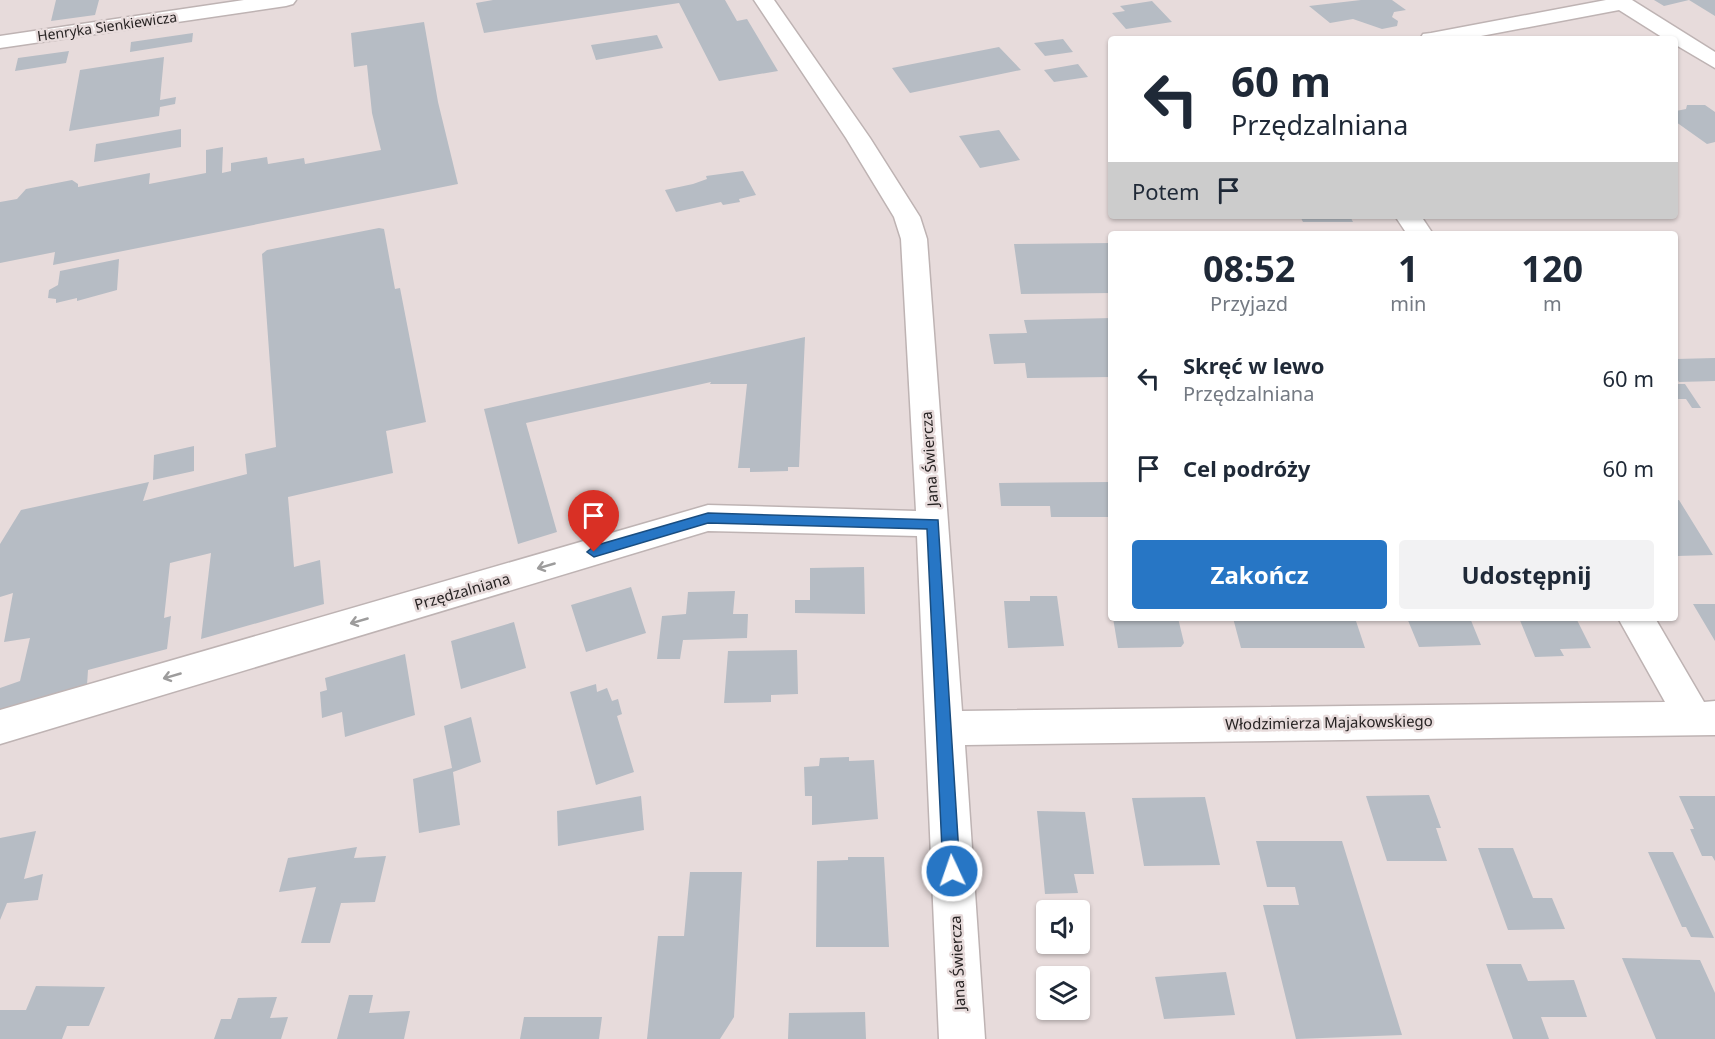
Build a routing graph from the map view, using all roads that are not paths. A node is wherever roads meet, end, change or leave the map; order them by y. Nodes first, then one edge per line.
1 (286, 0) edge
2 (764, 0) edge
3 (1621, 1) edge
4 (1446, 36) edge
5 (1675, 36) edge
6 (1678, 38) edge
7 (1715, 41) edge
8 (0, 42) edge
9 (1691, 46) junction
10 (1715, 61) edge
11 (933, 524) junction
12 (1638, 621) edge
13 (1704, 718) edge
14 (0, 727) edge
15 (943, 728) junction
16 (962, 1039) edge

1 - 8 street, Henryka Sienkiewicza
2 - 11 street, Jana Świercza
3 - 4 street
3 - 5 street
6 - 9 street
7 - 9 street
9 - 10 street
11 -> 14 street, Przędzalniana
11 - 15 street, Jana Świercza
12 - 13 street
13 - 15 street, Włodzimierza Majakowskiego
15 - 16 street, Jana Świercza

